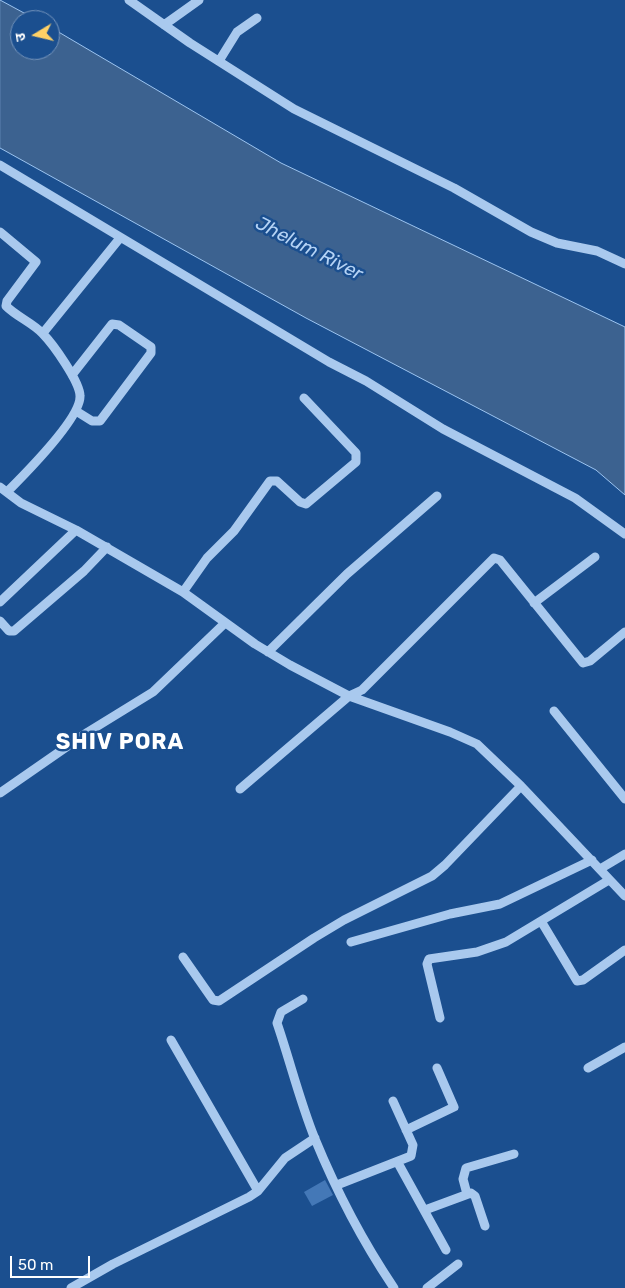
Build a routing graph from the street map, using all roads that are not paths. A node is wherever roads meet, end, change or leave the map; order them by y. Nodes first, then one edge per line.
1 (129, 0) edge
2 (198, 0) edge
3 (256, 18) dead end
4 (164, 25) junction
5 (219, 60) junction
6 (0, 165) edge
7 (0, 232) edge
8 (120, 238) junction
9 (625, 264) edge
10 (43, 333) junction
11 (72, 375) junction
12 (304, 398) dead end
13 (76, 411) junction
14 (4, 490) edge
15 (437, 496) dead end
16 (76, 530) junction
17 (625, 534) edge
18 (106, 548) junction
19 (595, 557) dead end
20 (183, 592) junction
21 (0, 602) edge
22 (534, 603) junction
23 (0, 620) edge
24 (225, 623) junction
25 (625, 632) edge
26 (268, 652) junction
27 (349, 696) junction
28 (554, 711) dead end
29 (521, 786) junction
30 (240, 789) dead end
31 (0, 793) edge
32 (625, 799) edge
33 (625, 854) edge
34 (592, 860) junction
35 (600, 869) junction
36 (609, 880) junction
37 (625, 896) edge
38 (541, 920) junction
39 (351, 942) dead end
40 (625, 950) edge
41 (183, 957) dead end
42 (303, 999) dead end
43 (440, 1018) dead end
44 (171, 1040) dead end
45 (625, 1047) edge
46 (437, 1068) dead end
47 (588, 1068) dead end
48 (393, 1101) dead end
49 (406, 1130) junction
50 (315, 1138) junction
51 (514, 1154) dead end
52 (398, 1163) junction
53 (337, 1185) junction
54 (258, 1191) junction
55 (467, 1194) junction
56 (425, 1210) junction
57 (485, 1226) dead end
58 (446, 1250) dead end
59 (458, 1264) dead end
60 (71, 1288) edge
61 (394, 1288) edge
62 (427, 1288) edge

1 - 4 street
2 - 4 street
3 - 5 street
4 - 5 street
5 - 9 street
6 - 8 street
7 - 10 street
8 - 10 street
8 - 17 street
10 - 11 street
11 - 13 street
11 - 13 street
12 - 20 street
13 - 14 street
14 - 16 street
15 - 26 street
16 - 18 street
16 - 21 street
18 - 20 street
18 - 23 street
19 - 22 street
20 - 24 street
22 - 25 street
22 - 27 street
24 - 26 street
24 - 31 street
26 - 27 street
27 - 29 street
27 - 30 street
28 - 32 street
29 - 34 street
29 - 41 street
33 - 35 street
34 - 35 street
34 - 39 street
35 - 36 street
36 - 37 street
36 - 38 street
38 - 40 street
38 - 43 street
42 - 50 street
44 - 54 street
45 - 47 street
46 - 49 street
48 - 49 street
49 - 52 street
50 - 53 street
50 - 54 street
51 - 55 street
52 - 53 street
52 - 56 street
53 - 61 street
54 - 60 street
55 - 56 street
55 - 57 street
56 - 58 street
59 - 62 street

